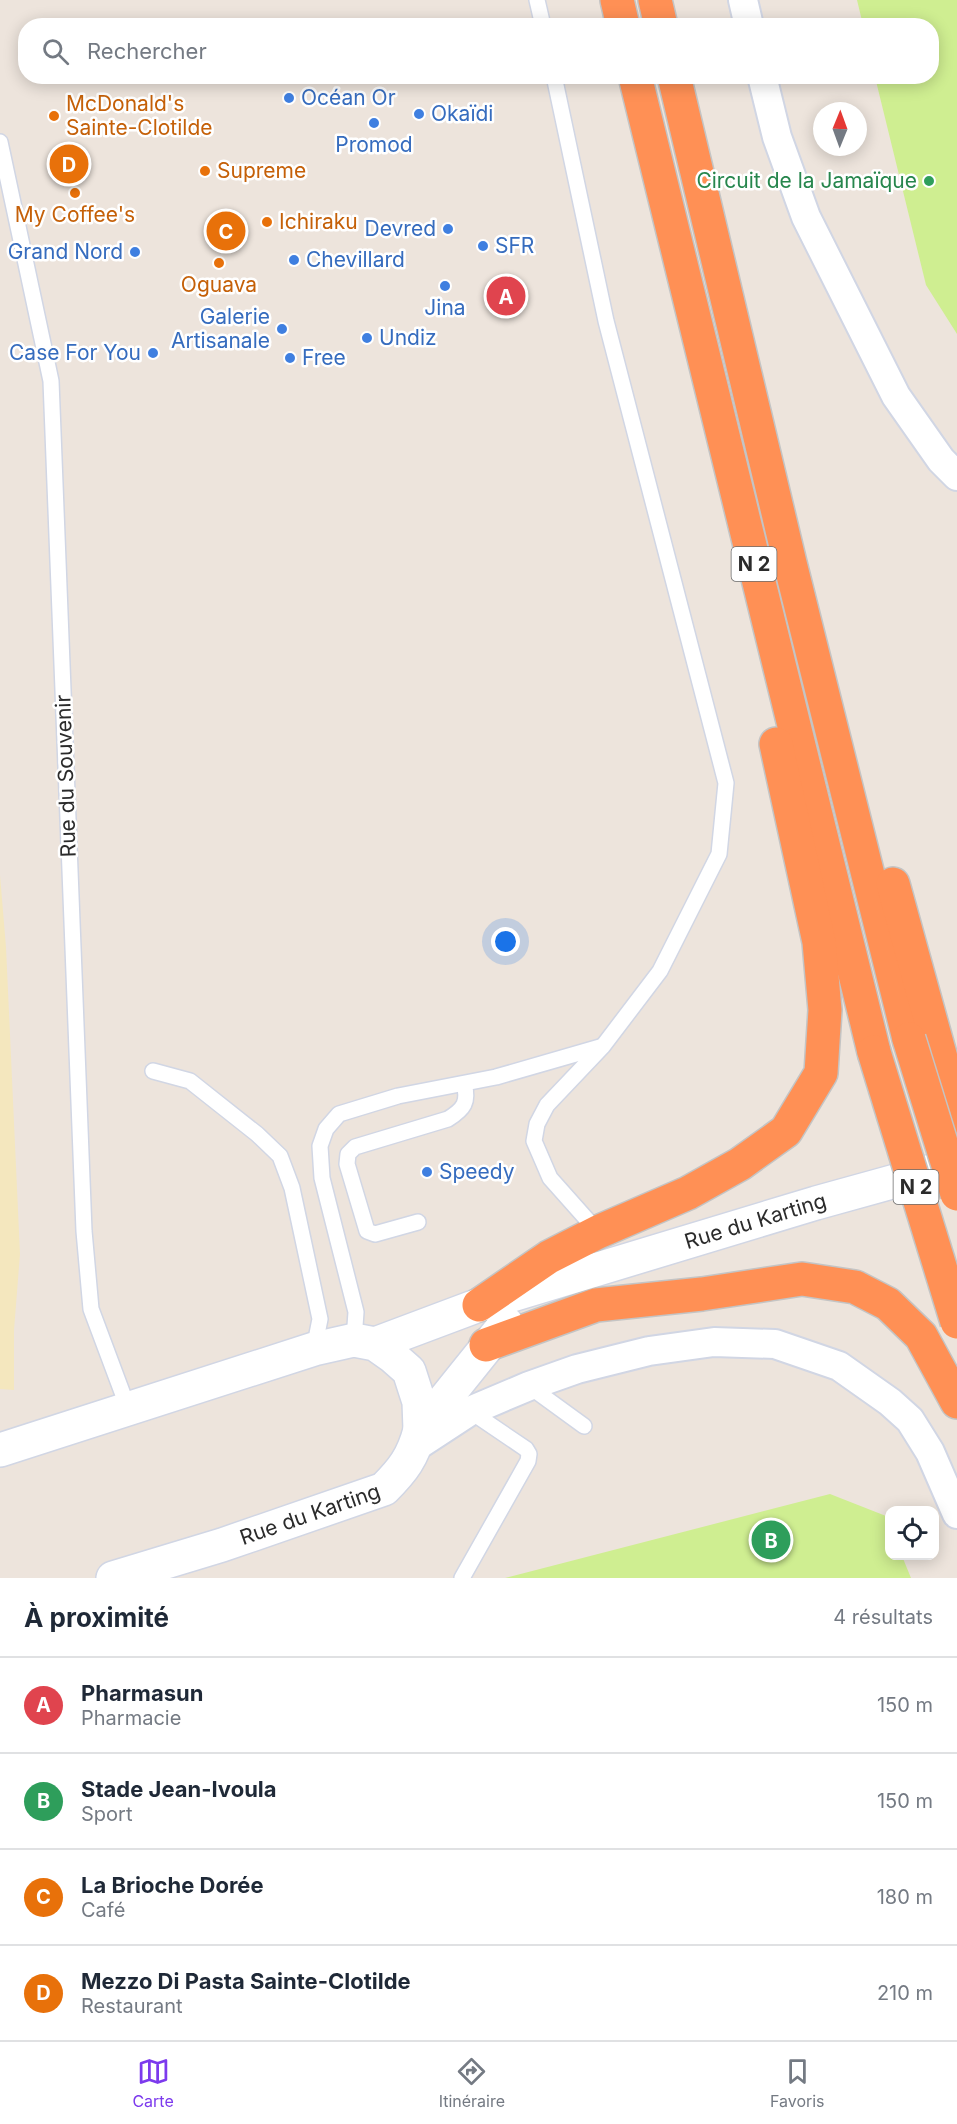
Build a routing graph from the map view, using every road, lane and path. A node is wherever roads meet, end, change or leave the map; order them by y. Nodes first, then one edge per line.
1 (537, 0) edge
2 (616, 0) edge
3 (655, 0) edge
4 (743, 0) edge
5 (541, 18) edge
6 (621, 18) edge
7 (660, 18) edge
8 (747, 18) edge
9 (556, 84) edge
10 (637, 84) edge
11 (676, 84) edge
12 (764, 84) edge
13 (0, 142) edge
14 (957, 476) edge
15 (756, 574) junction
16 (921, 1035) junction
17 (603, 1046) junction
18 (153, 1071) dead end
19 (464, 1084) junction
20 (957, 1116) edge
21 (957, 1164) edge
22 (957, 1194) edge
23 (418, 1222) dead end
24 (598, 1232) junction
25 (556, 1282) junction
26 (479, 1305) junction
27 (957, 1322) edge
28 (365, 1342) junction
29 (486, 1345) junction
30 (314, 1349) junction
31 (529, 1386) junction
32 (957, 1402) edge
33 (128, 1408) junction
34 (470, 1411) junction
35 (584, 1426) dead end
36 (418, 1439) junction
37 (0, 1450) edge
38 (957, 1514) edge
39 (187, 1556) junction
40 (113, 1578) edge
41 (162, 1578) edge
42 (462, 1578) edge

1 - 5 lane
2 - 6 highway
3 - 7 highway
4 - 8 street
9 - 17 lane
10 - 15 highway, N 2
11 - 16 highway, N 2
12 - 14 street
13 - 33 lane, Rue du Souvenir
15 - 24 highway
15 - 27 highway, N 2, bridge
16 - 20 highway
16 - 22 highway, N 2, bridge
17 - 19 lane
17 - 24 lane
18 - 30 lane
19 - 23 lane
19 - 28 lane
21 - 25 main road, Rue du Karting
24 - 26 highway
25 - 26 main road, Rue du Karting
25 - 29 main road, Rue du Karting
26 - 28 main road, Rue du Karting
28 - 30 main road, Rue du Karting
28 - 36 main road
29 - 32 highway
29 - 36 main road, Rue du Karting
30 - 33 main road, Rue du Karting
31 - 34 street
31 - 35 lane
31 - 38 street
33 - 37 main road, Rue du Karting
34 - 36 street
34 - 42 lane
36 - 39 main road, Rue du Karting
39 - 40 main road, Rue du Karting
39 - 41 main road

